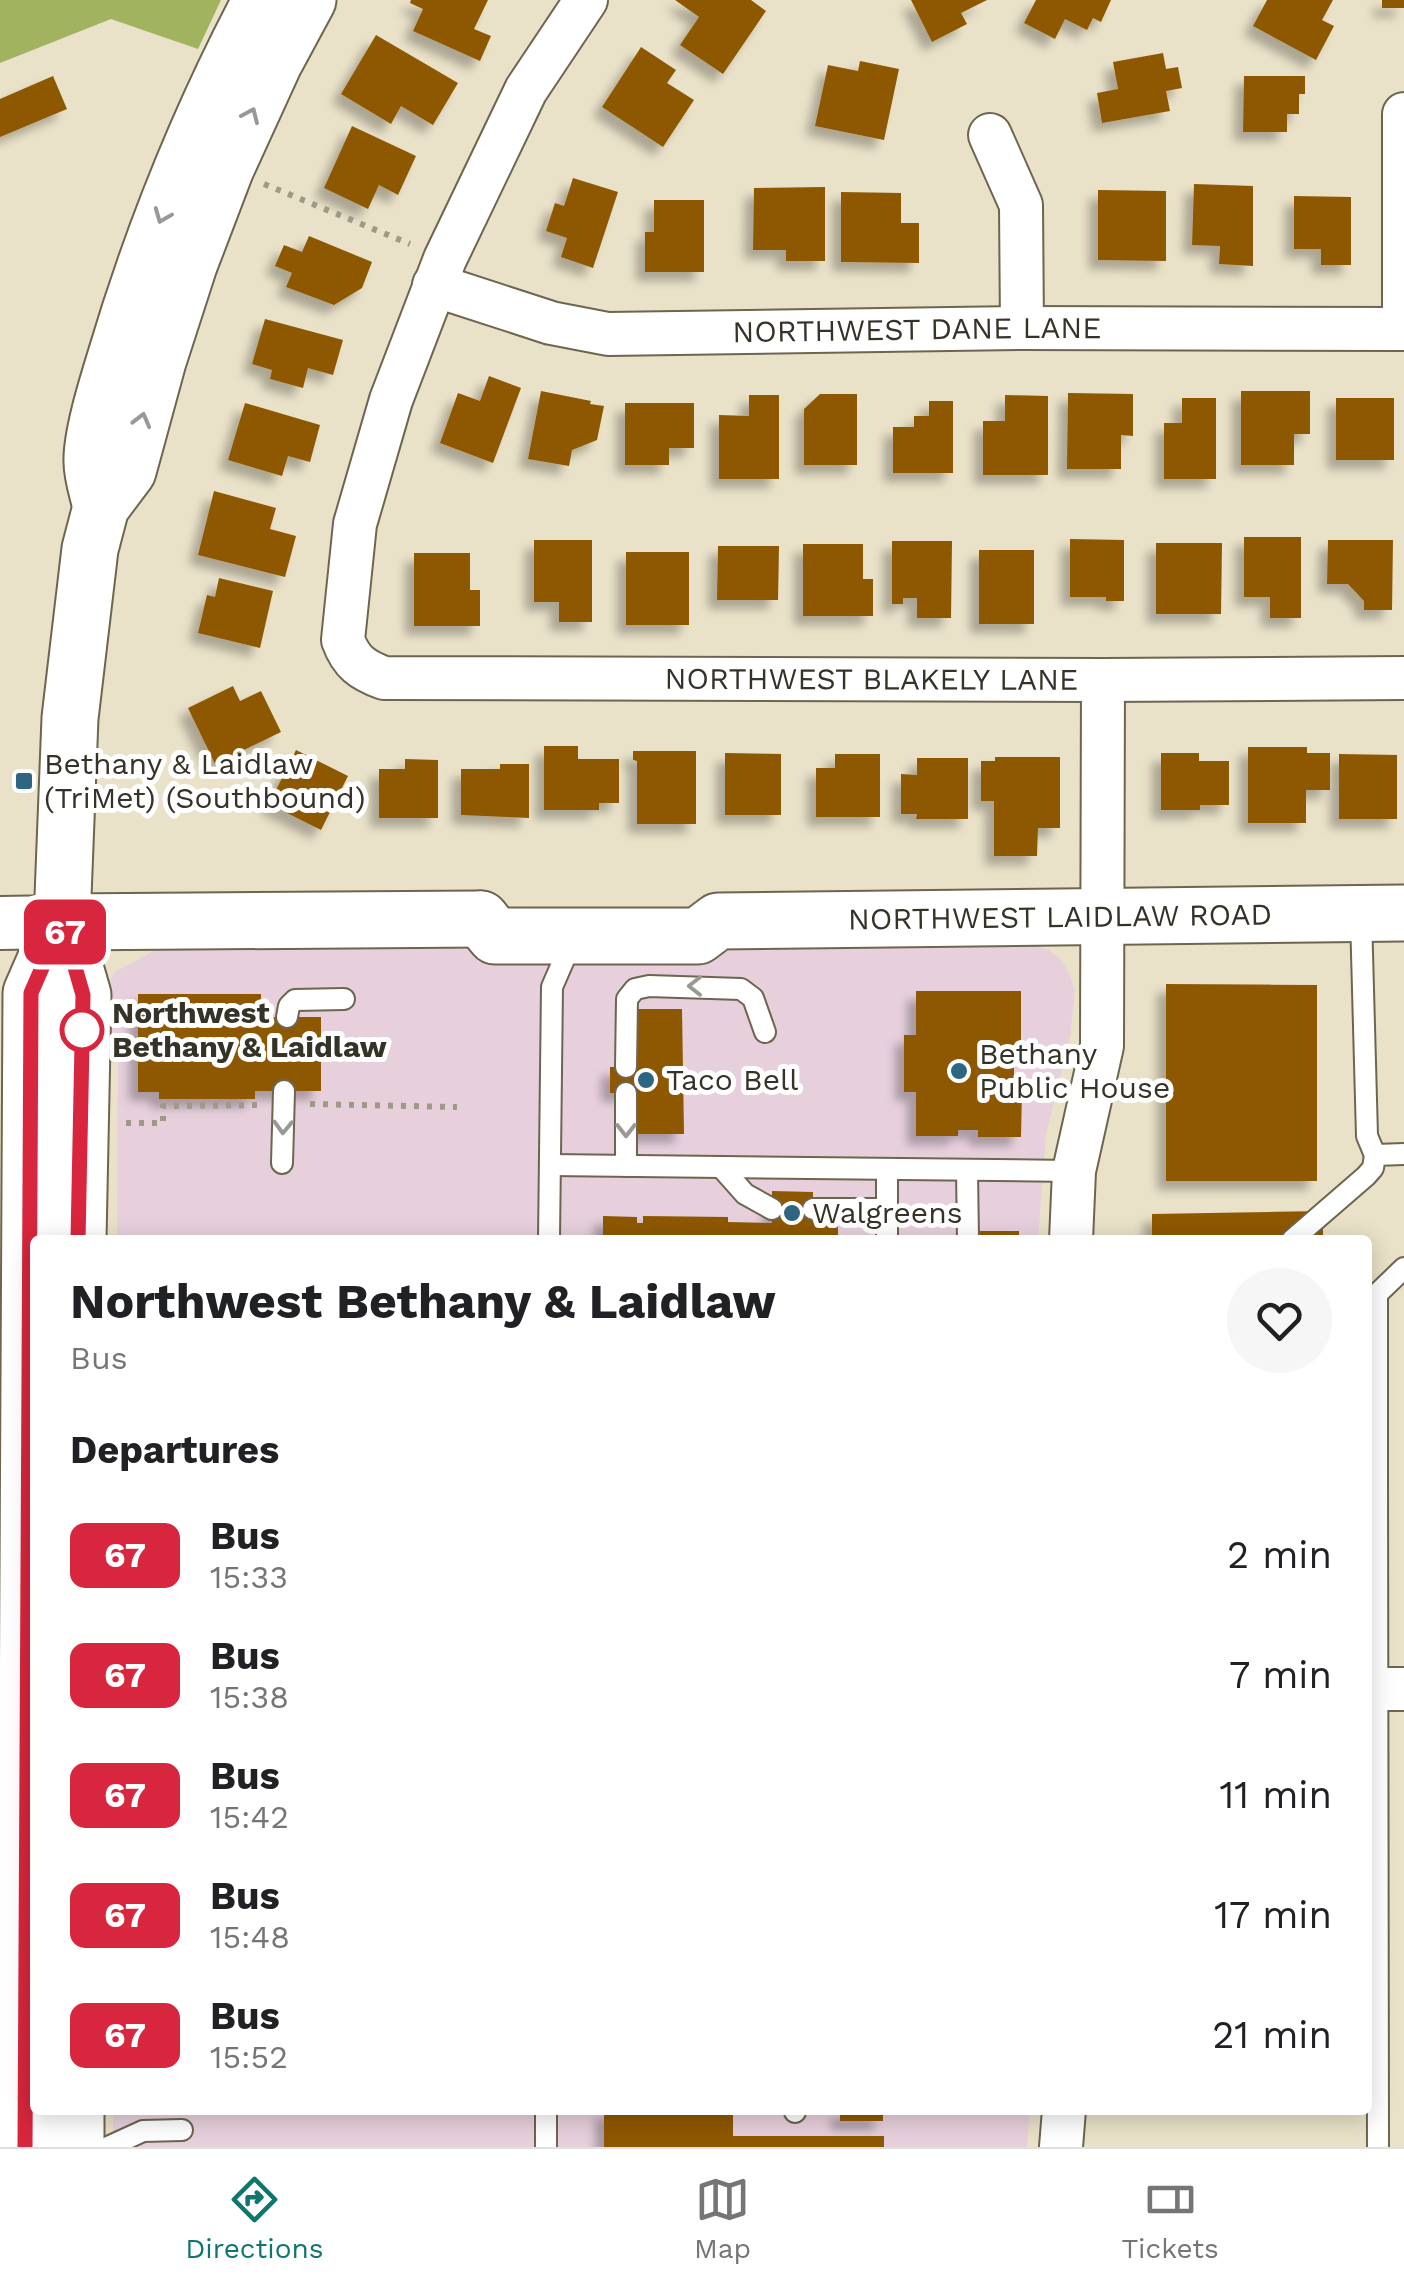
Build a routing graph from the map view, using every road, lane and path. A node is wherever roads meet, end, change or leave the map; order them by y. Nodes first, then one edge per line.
1 (262, 0) edge
2 (308, 0) edge
3 (586, 0) edge
4 (1404, 114) edge
5 (990, 135) dead end
6 (226, 168) junction
7 (440, 272) junction
8 (1022, 328) junction
9 (1404, 329) edge
10 (101, 507) junction
11 (1404, 678) edge
12 (1103, 680) junction
13 (1382, 914) edge
14 (1102, 916) junction
15 (718, 921) junction
16 (62, 922) junction
17 (0, 923) edge
18 (534, 950) junction
19 (344, 999) dead end
20 (287, 1017) dead end
21 (766, 1032) dead end
22 (626, 1067) dead end
23 (284, 1091) dead end
24 (626, 1093) dead end
25 (126, 1123) dead end
26 (148, 1123) dead end
27 (1404, 1154) edge
28 (1374, 1155) junction
29 (282, 1163) dead end
30 (550, 1165) junction
31 (626, 1166) junction
32 (720, 1167) junction
33 (887, 1168) junction
34 (968, 1170) junction
35 (1074, 1171) junction
36 (772, 1209) dead end
37 (813, 1209) dead end
38 (887, 1209) junction
39 (78, 1235) edge
40 (549, 1235) edge
41 (888, 1235) edge
42 (968, 1235) edge
43 (1071, 1235) edge
44 (1298, 1235) edge
45 (1401, 1276) edge
46 (1372, 1474) edge
47 (21, 1681) edge
48 (1383, 1689) edge
49 (76, 2115) edge
50 (546, 2115) edge
51 (1064, 2115) edge
52 (182, 2130) dead end
53 (25, 2147) edge
54 (76, 2147) edge
55 (108, 2147) edge
56 (546, 2147) edge
57 (1061, 2147) edge
58 (1378, 2147) edge

1 -> 10 main road
6 -> 2 main road
3 - 7 street
4 - 9 street
5 - 8 street
6 - 7 path
10 -> 6 main road
7 - 8 street, NORTHWEST DANE LANE
7 - 12 street, NORTHWEST BLAKELY LANE
8 - 9 street, NORTHWEST DANE LANE
10 - 16 main road
11 - 12 street, NORTHWEST BLAKELY LANE
12 - 14 street
13 - 14 main road, NORTHWEST LAIDLAW ROAD
13 - 28 lane
14 - 15 main road, NORTHWEST LAIDLAW ROAD
14 - 35 street
15 - 18 main road, NORTHWEST LAIDLAW ROAD
15 - 18 main road, NORTHWEST LAIDLAW ROAD
16 - 17 street, NORTHWEST LAIDLAW ROAD
16 - 18 main road, NORTHWEST LAIDLAW ROAD
16 - 39 main road
16 - 47 main road
18 - 30 lane
19 - 20 lane
21 -> 22 lane
23 -> 29 lane
24 -> 31 lane
25 - 26 path
27 - 28 lane
28 - 44 lane
30 - 31 lane
30 - 40 lane
31 - 32 lane
32 - 33 lane
32 - 36 lane
33 - 34 lane
33 - 38 lane
34 - 35 lane
34 - 42 lane
35 - 43 street
37 - 38 lane
38 - 41 lane
45 - 46 lane
46 - 48 lane
47 - 53 main road
48 - 58 lane
49 - 54 main road
50 - 56 lane
51 - 57 street
52 - 55 lane

